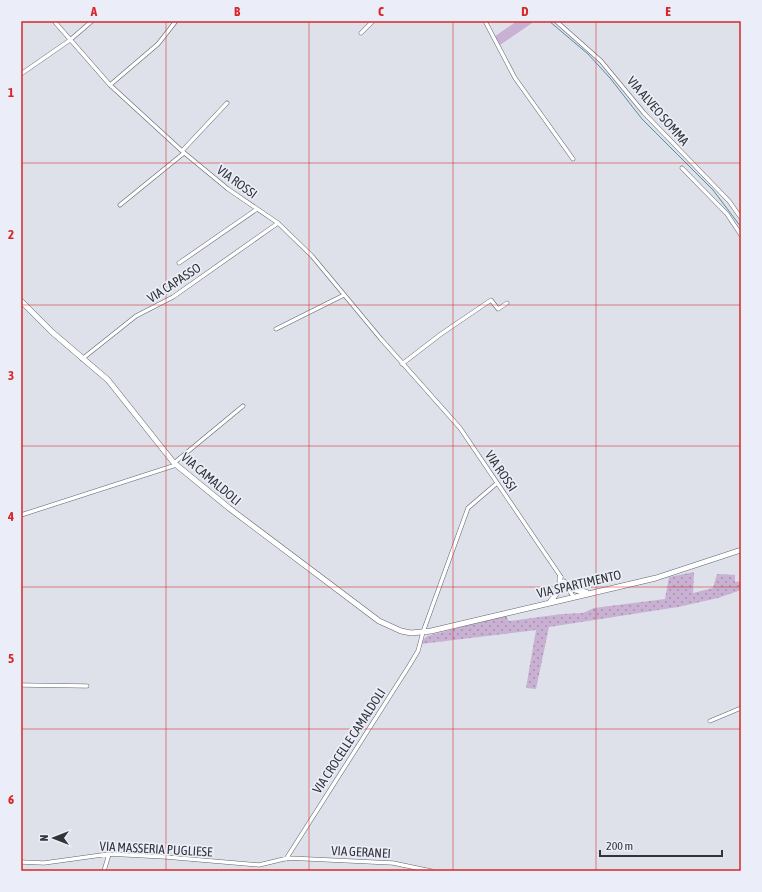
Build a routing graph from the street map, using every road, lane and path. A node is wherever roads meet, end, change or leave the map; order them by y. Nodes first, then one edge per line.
1 (54, 21) edge
2 (92, 21) edge
3 (176, 21) edge
4 (373, 21) edge
5 (485, 21) edge
6 (556, 21) edge
7 (361, 33) dead end
8 (70, 40) junction
9 (21, 74) edge
10 (110, 85) junction
11 (227, 103) dead end
12 (183, 152) junction
13 (573, 158) dead end
14 (682, 168) dead end
15 (120, 205) dead end
16 (257, 209) junction
17 (741, 218) edge
18 (278, 224) junction
19 (741, 235) edge
20 (179, 263) dead end
21 (344, 295) junction
22 (21, 300) edge
23 (507, 303) dead end
24 (276, 329) dead end
25 (82, 359) junction
26 (402, 364) junction
27 (243, 406) dead end
28 (175, 464) junction
29 (496, 484) junction
30 (21, 515) edge
31 (741, 550) edge
32 (562, 579) junction
33 (589, 593) junction
34 (573, 596) junction
35 (550, 602) junction
36 (421, 632) junction
37 (21, 686) edge
38 (87, 686) dead end
39 (741, 708) edge
40 (710, 721) dead end
41 (109, 854) junction
42 (287, 858) junction
43 (21, 862) edge
44 (104, 871) edge
45 (431, 871) edge

1 - 8 street, VIA ROSSI
2 - 8 street
3 - 10 street
4 - 7 street
5 - 13 street
6 - 17 street, VIA ALVEO SOMMA
8 - 9 street
8 - 10 street, VIA ROSSI
10 - 12 street, VIA ROSSI
11 - 12 street
12 - 15 street
12 - 16 street, VIA ROSSI
14 - 19 street
16 - 18 street, VIA ROSSI
16 - 20 street
18 - 21 street, VIA ROSSI
18 - 25 street, VIA CAPASSO
21 - 24 street
21 - 26 street, VIA ROSSI
22 - 25 street, VIA CAMALDOLI
23 - 26 street
25 - 28 street, VIA CAMALDOLI
26 - 29 street, VIA ROSSI
27 - 28 street
28 - 30 street
28 - 36 street, VIA CAMALDOLI
29 - 32 street, VIA ROSSI
29 - 36 street, VIA CROCELLE CAMALDOLI
31 - 33 street, VIA SPARTIMENTO
32 - 33 street
32 - 34 street, VIA ROSSI
32 - 35 street
33 - 34 street, VIA SPARTIMENTO
34 - 35 street, VIA SPARTIMENTO
35 - 36 street, VIA SPARTIMENTO
36 - 42 street, VIA CROCELLE CAMALDOLI
37 - 38 street
39 - 40 street
41 - 42 street, VIA MASSERIA PUGLIESE
41 - 43 street, VIA MASSERIA PUGLIESE
41 - 44 street
42 - 45 street, VIA GERANEI

